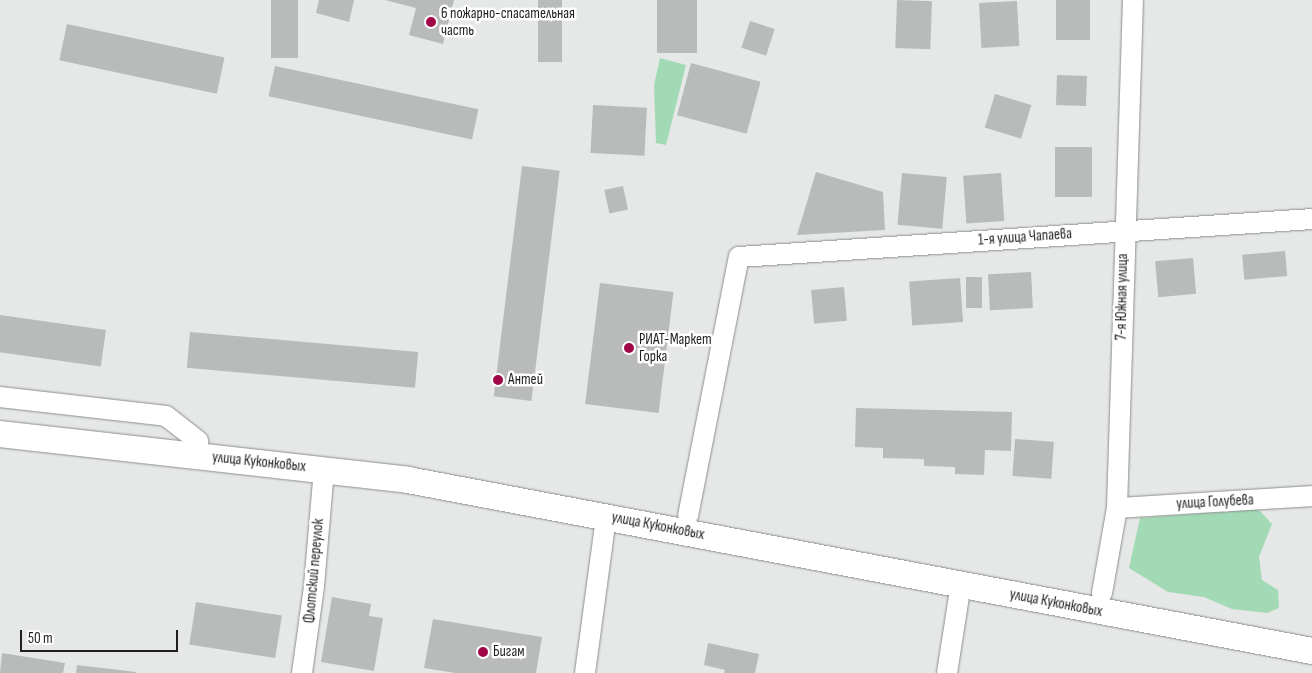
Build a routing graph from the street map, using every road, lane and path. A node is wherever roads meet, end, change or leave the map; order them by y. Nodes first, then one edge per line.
1 (1133, 0) edge
2 (1312, 219) edge
3 (1124, 231) junction
4 (0, 398) edge
5 (0, 418) edge
6 (0, 434) edge
7 (198, 441) junction
8 (324, 469) junction
9 (1312, 496) edge
10 (1118, 508) junction
11 (688, 516) junction
12 (606, 517) junction
13 (961, 584) junction
14 (1102, 593) junction
15 (1312, 634) edge
16 (1312, 651) edge
17 (302, 673) edge
18 (584, 673) edge
19 (947, 673) edge

1 - 3 street, 7-я Южная улица
2 - 3 street, 1-я улица Чапаева
3 - 10 street, 7-я Южная улица
3 - 11 street, 1-я улица Чапаева
4 - 7 street
5 - 7 main road, улица Куконковых
6 - 8 main road, улица Куконковых
7 - 11 main road, улица Куконковых
8 - 12 main road, улица Куконковых
8 - 17 street, Флотский переулок
9 - 10 street, улица Голубева
10 - 14 street, 7-я Южная улица
11 - 14 main road, улица Куконковых
12 - 13 main road, улица Куконковых
12 - 18 street
13 - 16 main road, улица Куконковых
13 - 19 street
14 - 15 main road, улица Куконковых

